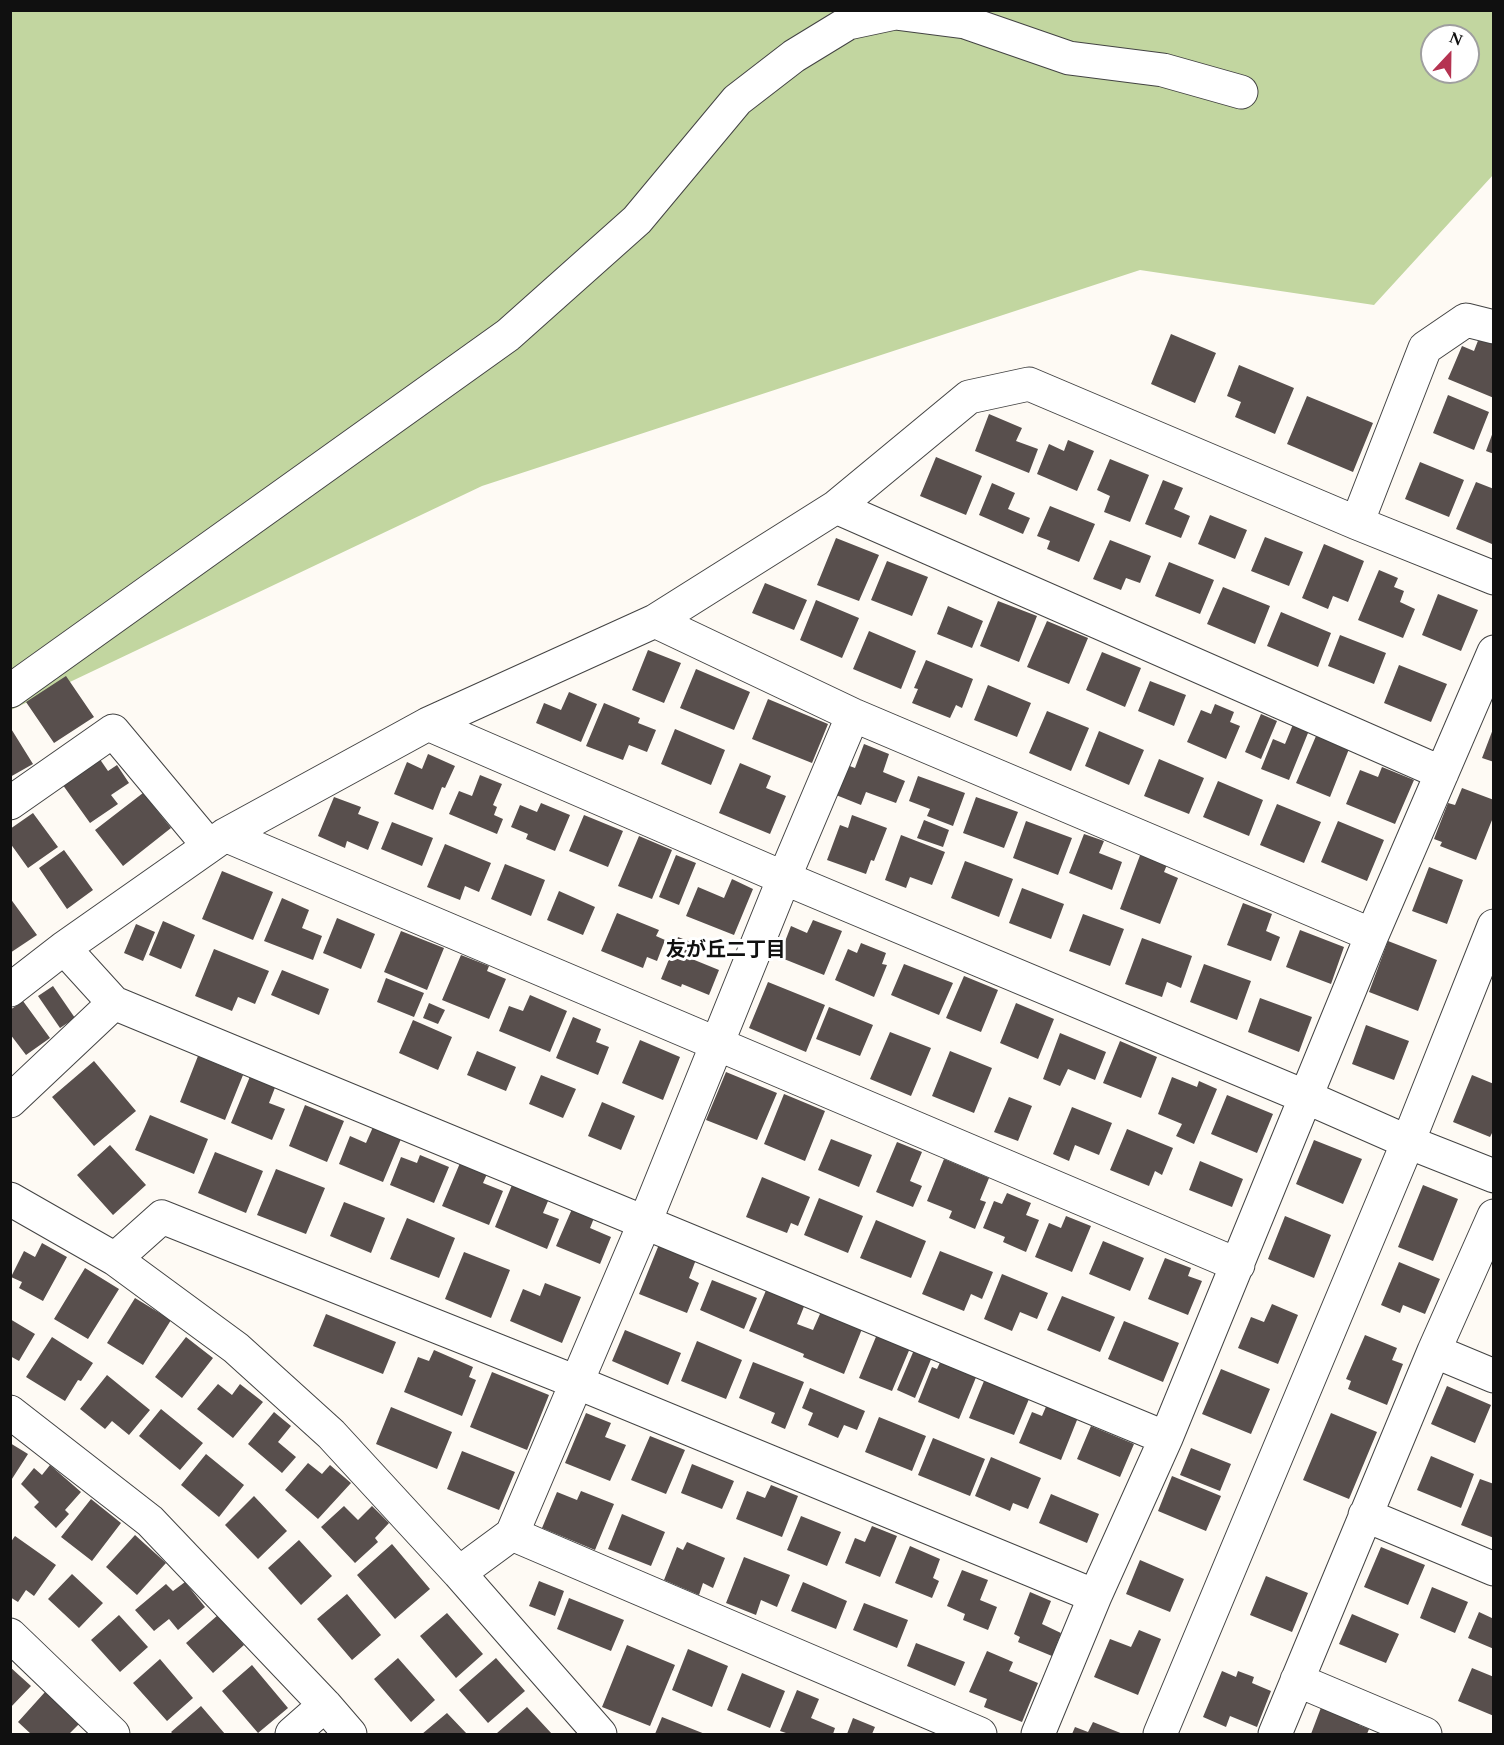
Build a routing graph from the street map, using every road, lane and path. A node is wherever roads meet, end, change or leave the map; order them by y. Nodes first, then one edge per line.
1 (1241, 92) dead end
2 (1494, 327) edge
3 (836, 507) junction
4 (1357, 523) junction
5 (1494, 578) edge
6 (655, 621) junction
7 (1494, 652) edge
8 (10, 691) edge
9 (853, 715) junction
10 (428, 724) junction
11 (1442, 772) junction
12 (10, 803) edge
13 (217, 841) junction
14 (784, 878) junction
15 (1494, 926) edge
16 (1372, 935) junction
17 (64, 948) junction
18 (10, 990) edge
19 (114, 1003) junction
20 (717, 1045) junction
21 (1306, 1097) junction
22 (10, 1101) edge
23 (1408, 1142) junction
24 (1494, 1176) edge
25 (10, 1200) edge
26 (1494, 1216) edge
27 (645, 1222) junction
28 (115, 1258) junction
29 (1238, 1265) junction
30 (1434, 1351) junction
31 (1494, 1376) edge
32 (576, 1382) junction
33 (10, 1413) edge
34 (1166, 1438) junction
35 (1365, 1515) junction
36 (512, 1534) junction
37 (1494, 1569) edge
38 (459, 1573) junction
39 (1095, 1596) junction
40 (10, 1635) edge
41 (1296, 1680) junction
42 (325, 1705) junction
43 (113, 1734) edge
44 (292, 1734) edge
45 (350, 1734) edge
46 (600, 1734) edge
47 (980, 1734) edge
48 (1038, 1734) edge
49 (1160, 1734) edge
50 (1275, 1734) edge
51 (1425, 1734) edge

1 - 8 street
2 - 4 street
3 - 4 street
3 - 6 street
3 - 11 street
4 - 5 street
6 - 9 street
6 - 10 street
7 - 11 street
9 - 14 street
9 - 16 street
10 - 13 street
10 - 14 street
11 - 16 street
12 - 13 street
13 - 17 street
13 - 20 street
14 - 20 street
14 - 21 street
15 - 23 street
16 - 21 street
17 - 18 street
17 - 19 street
19 - 22 street
19 - 27 street
20 - 27 street
20 - 29 street
21 - 23 street
21 - 29 street
23 - 24 street
23 - 49 street
25 - 28 street
26 - 30 street
27 - 32 street
27 - 34 street
28 - 32 street
28 - 38 street
29 - 34 street
30 - 31 street
30 - 35 street
32 - 36 street
32 - 39 street
33 - 42 street
34 - 39 street
35 - 37 street
35 - 41 street
36 - 38 street
36 - 47 street
38 - 46 street
39 - 48 street
40 - 43 street
41 - 50 street
41 - 51 street
42 - 44 street
42 - 45 street

